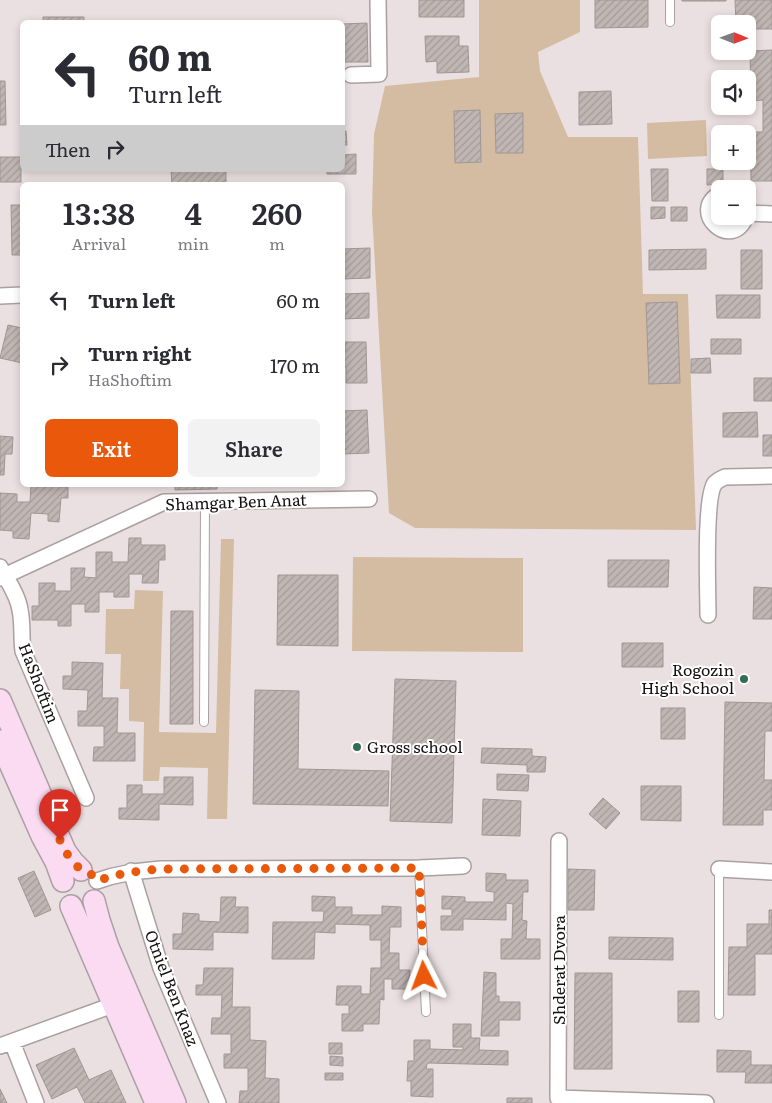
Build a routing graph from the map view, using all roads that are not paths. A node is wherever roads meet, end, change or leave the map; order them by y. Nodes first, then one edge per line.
1 (378, 0) edge
2 (670, 0) edge
3 (670, 22) dead end
4 (351, 75) dead end
5 (711, 204) edge
6 (772, 214) edge
7 (756, 215) edge
8 (711, 220) edge
9 (715, 225) edge
10 (741, 225) edge
11 (20, 295) edge
12 (0, 296) edge
13 (772, 476) edge
14 (369, 499) dead end
15 (205, 501) junction
16 (2, 574) edge
17 (708, 615) dead end
18 (0, 700) edge
19 (204, 722) dead end
20 (0, 741) edge
21 (86, 798) dead end
22 (559, 841) dead end
23 (463, 866) dead end
24 (419, 868) junction
25 (719, 869) joint
26 (131, 871) junction
27 (772, 872) edge
28 (62, 880) junction
29 (91, 884) junction
30 (71, 906) junction
31 (113, 1005) junction
32 (426, 1012) dead end
33 (720, 1015) dead end
34 (6, 1044) edge
35 (36, 1103) edge
36 (156, 1103) edge
37 (175, 1103) edge
38 (218, 1103) edge
39 (706, 1103) edge

1 - 4 street
2 - 3 lane
5 - 8 street
6 - 7 street
9 - 10 street
11 - 12 street
13 - 17 street
14 - 15 street, Shamgar Ben Anat
15 - 16 street, Shamgar Ben Anat
15 - 19 lane
16 - 21 street, HaShoftim
18 - 29 street
20 - 28 street
22 - 39 street, Shderat Dvora
23 - 24 street
24 - 26 street
24 - 32 lane
25 - 27 street
25 - 33 lane
26 - 29 street
26 - 38 street, Otniel Ben Knaz
28 - 29 street
28 - 30 street
29 - 30 street
29 - 37 street
30 - 31 street
31 - 34 street
31 - 36 street
34 - 35 street

